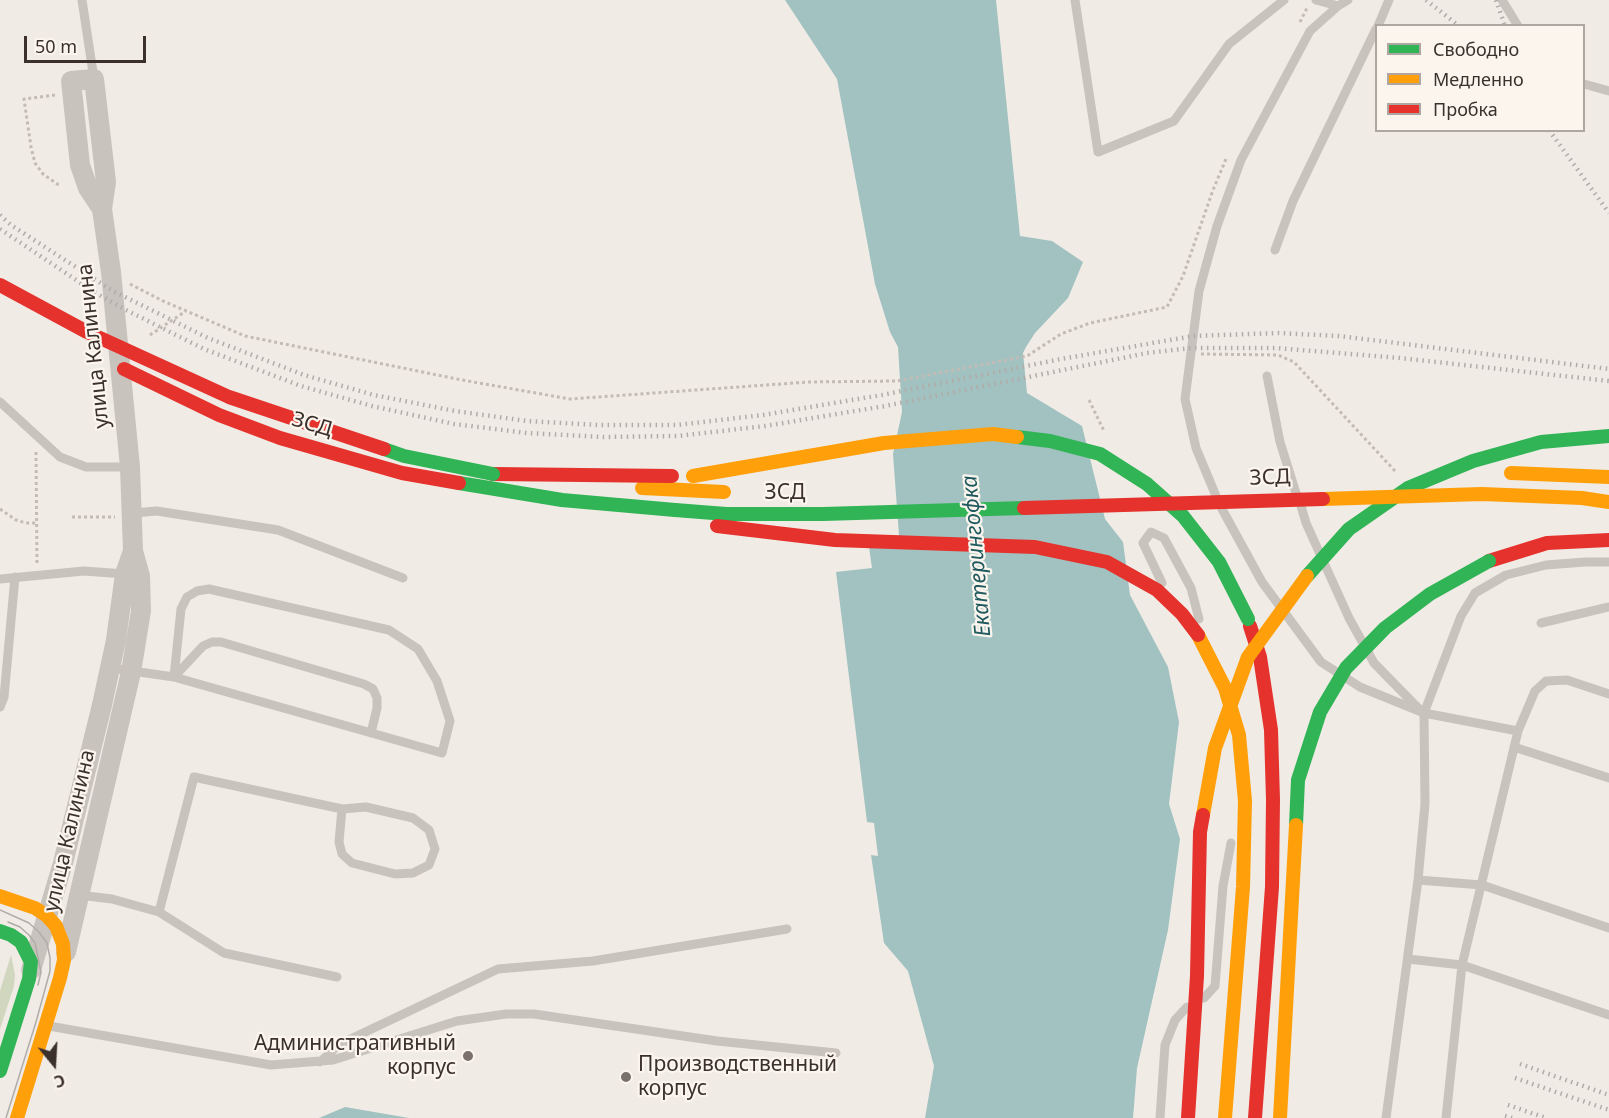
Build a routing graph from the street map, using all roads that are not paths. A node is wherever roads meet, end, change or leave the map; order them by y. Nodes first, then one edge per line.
1 (82, 0) edge
2 (1075, 0) edge
3 (1284, 0) edge
4 (1316, 0) edge
5 (1348, 0) edge
6 (1389, 0) edge
7 (1502, 0) edge
8 (1338, 6) junction
9 (1378, 24) edge
10 (1517, 24) edge
11 (1375, 31) edge
12 (94, 79) junction
13 (1585, 84) edge
14 (1609, 92) edge
15 (102, 209) junction
16 (1275, 250) dead end
17 (0, 285) edge
18 (106, 360) dead end
19 (1267, 376) dead end
20 (0, 402) edge
21 (1609, 436) edge
22 (130, 468) junction
23 (493, 474) junction
24 (1407, 474) dead end
25 (1305, 477) dead end
26 (1609, 477) edge
27 (1282, 478) dead end
28 (1225, 480) dead end
29 (1201, 481) dead end
30 (1165, 482) dead end
31 (1117, 484) dead end
32 (736, 492) dead end
33 (1417, 495) road end
34 (562, 500) junction
35 (1609, 502) edge
36 (1575, 508) dead end
37 (1586, 509) dead end
38 (1609, 511) edge
39 (124, 515) junction
40 (1609, 540) edge
41 (134, 551) junction
42 (1609, 562) edge
43 (125, 574) junction
44 (15, 578) junction
45 (403, 578) dead end
46 (0, 579) edge
47 (1609, 607) edge
48 (1540, 623) dead end
49 (111, 668) junction
50 (131, 672) junction
51 (1214, 677) junction
52 (174, 678) junction
53 (1609, 694) edge
54 (0, 707) edge
55 (1424, 713) junction
56 (1518, 731) junction
57 (370, 733) junction
58 (1514, 747) junction
59 (1609, 778) edge
60 (342, 809) junction
61 (1235, 819) dead end
62 (1233, 830) dead end
63 (1418, 880) junction
64 (1482, 885) junction
65 (0, 896) edge
66 (77, 902) junction
67 (159, 912) junction
68 (47, 916) junction
69 (1609, 928) edge
70 (787, 929) dead end
71 (6, 933) edge
72 (42, 941) junction
73 (1408, 959) junction
74 (64, 960) junction
75 (1462, 965) junction
76 (30, 972) joint
77 (337, 977) dead end
78 (1609, 1015) edge
79 (46, 1026) junction
80 (836, 1053) dead end
81 (320, 1062) junction
82 (0, 1071) edge
83 (17, 1118) edge
84 (1160, 1118) edge
85 (1188, 1118) edge
86 (1225, 1118) edge
87 (1255, 1118) edge
88 (1280, 1118) edge
89 (1386, 1118) edge
90 (1446, 1118) edge

1 - 12 lane
2 - 3 lane
4 - 8 lane
5 - 8 lane
6 - 9 lane
7 - 10 lane
8 - 55 lane
11 - 16 lane
12 - 15 street, улица Калинина
12 - 15 street, улица Калинина
13 - 14 lane
15 - 22 street, улица Калинина
17 - 23 main road, ЗСД, bridge
18 - 34 main road, ЗСД
19 - 55 lane
20 - 22 lane
21 - 85 main road, bridge
22 - 39 street, улица Калинина
23 - 32 main road, ЗСД
23 - 87 main road, bridge
24 - 26 main road, bridge
25 - 27 main road, ЗСД
28 - 29 main road, ЗСД
30 - 31 main road
33 - 36 lane
34 - 35 main road, ЗСД, bridge
34 - 86 main road, bridge
37 - 38 lane
39 - 41 street, улица Калинина
39 - 45 lane
40 - 88 main road, bridge
41 - 43 street, улица Калинина
41 - 50 street, улица Калинина
42 - 55 lane
43 - 44 lane
43 - 49 street, улица Калинина
44 - 46 lane
44 - 54 lane
47 - 48 lane
49 - 50 lane
49 - 68 street, улица Калинина
50 - 52 lane
50 - 66 street, улица Калинина
51 - 51 lane
51 - 61 lane
52 - 57 lane
52 - 57 lane
52 - 57 lane
53 - 56 lane
55 - 56 lane
55 - 63 lane
56 - 58 lane
58 - 59 lane
58 - 64 lane
60 - 60 lane
60 - 67 lane
62 - 84 lane
63 - 64 lane
63 - 73 lane
64 - 69 lane
64 - 75 lane
65 - 68 main road
66 - 67 lane
66 - 72 street
66 - 74 street, улица Калинина
67 - 77 lane
68 - 72 street, улица Калинина
70 - 81 lane
71 - 72 street
72 - 74 main road
72 - 76 street, улица Калинина
73 - 75 lane
73 - 89 lane
74 - 79 main road, улица Калинина
75 - 78 lane
75 - 90 lane
76 - 82 main road, улица Калинина
79 - 81 lane
79 - 83 main road, улица Калинина
80 - 81 lane

